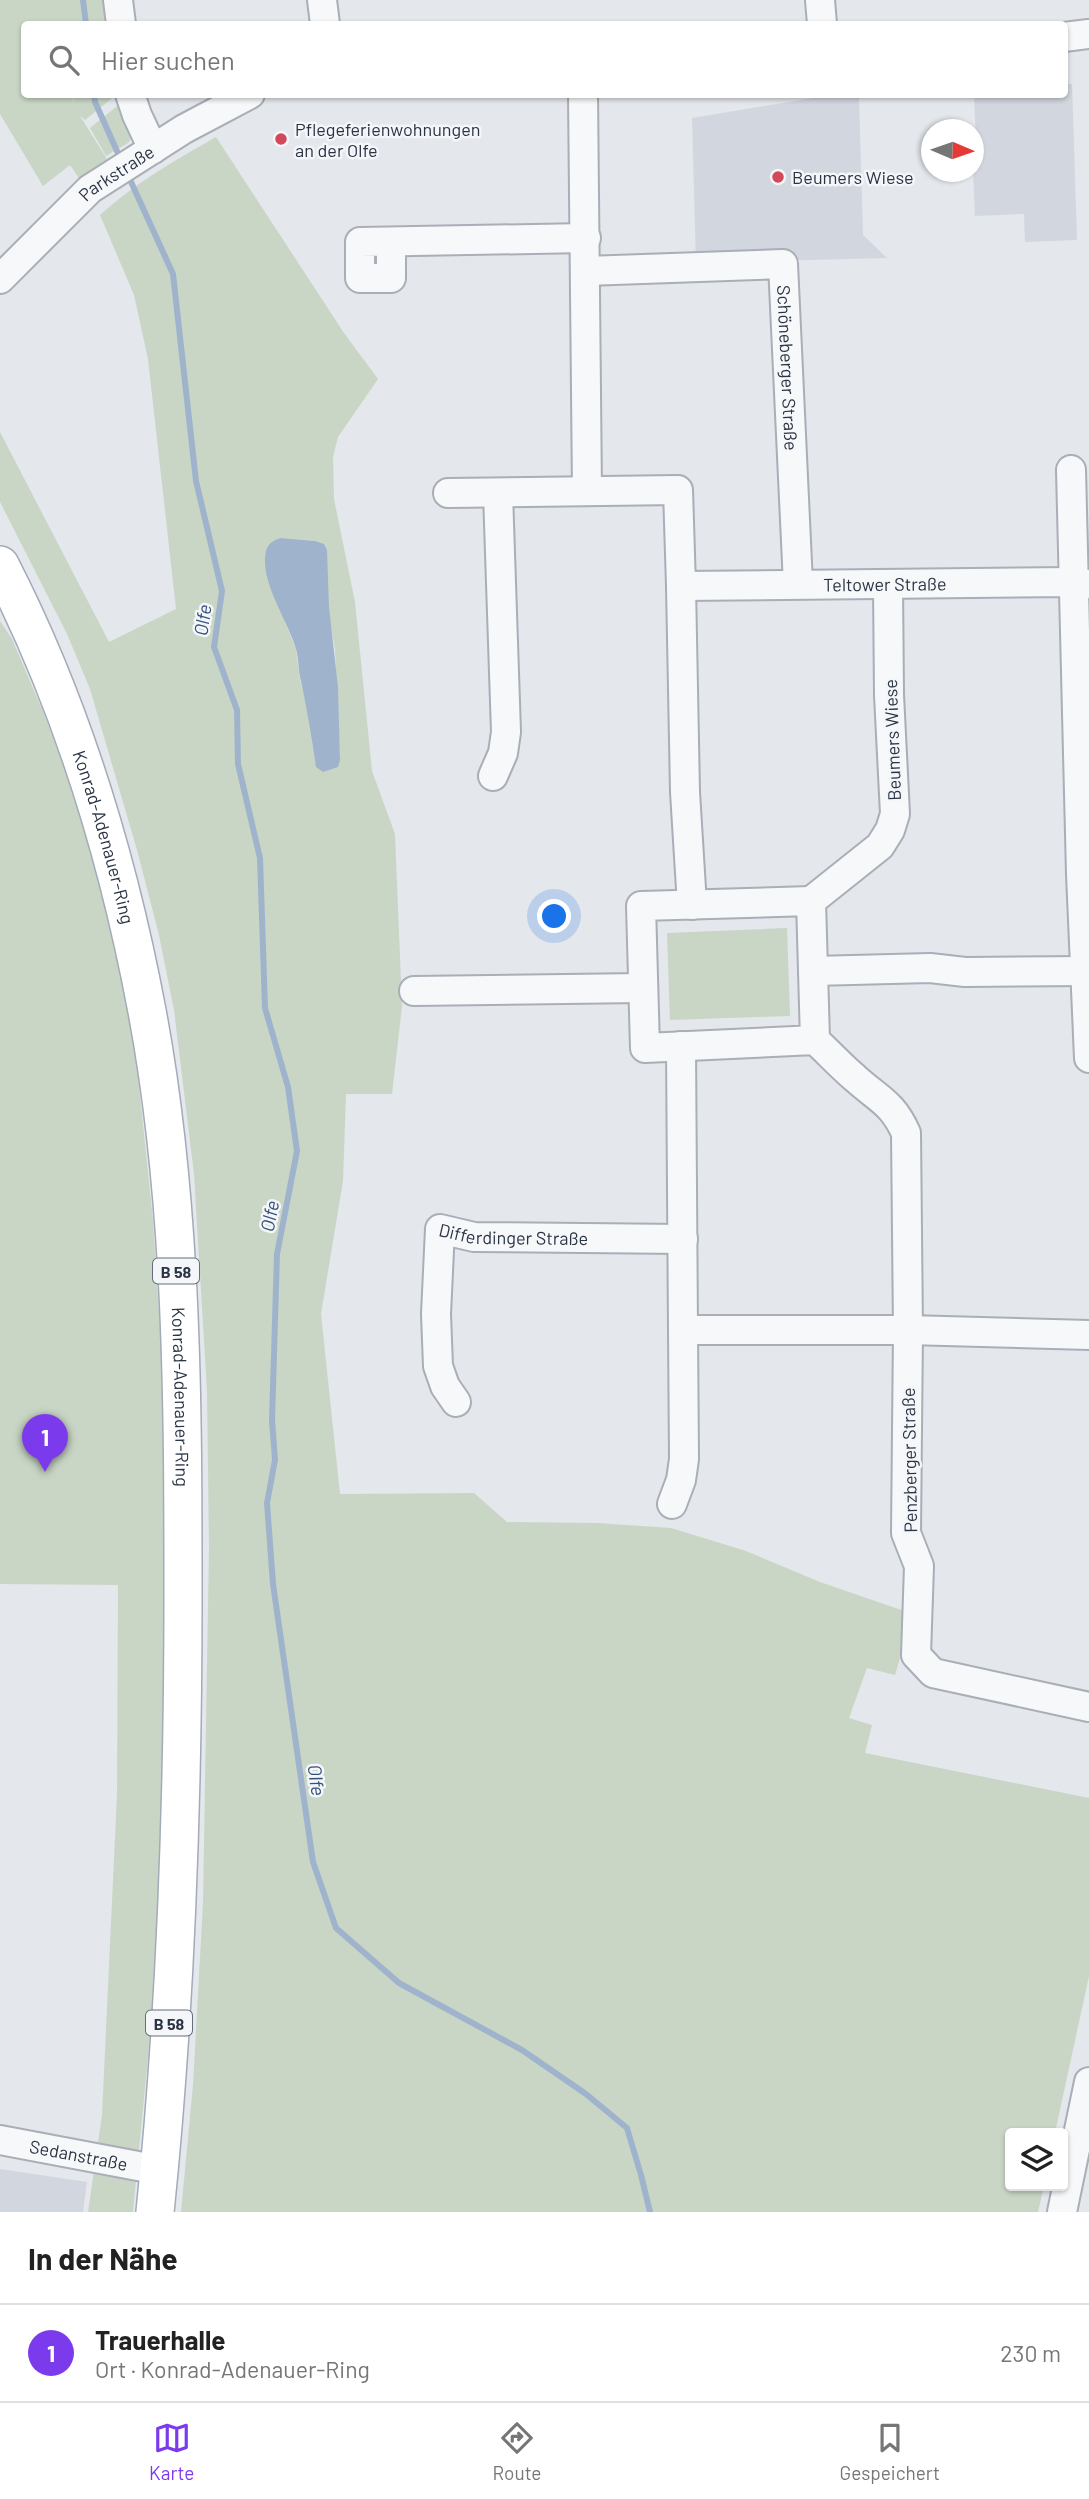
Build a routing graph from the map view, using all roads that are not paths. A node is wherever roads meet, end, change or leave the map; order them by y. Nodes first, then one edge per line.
1 (118, 0) edge
2 (322, 0) edge
3 (820, 0) edge
4 (121, 21) edge
5 (325, 21) edge
6 (822, 21) edge
7 (1089, 34) edge
8 (1068, 37) edge
9 (131, 98) edge
10 (242, 98) edge
11 (583, 98) edge
12 (133, 161) junction
13 (586, 238) junction
14 (391, 242) dead end
15 (586, 271) junction
16 (0, 279) edge
17 (1071, 470) dead end
18 (587, 491) junction
19 (448, 493) dead end
20 (498, 493) junction
21 (0, 565) edge
22 (1081, 583) edge
23 (798, 584) junction
24 (888, 584) junction
25 (681, 586) junction
26 (493, 776) dead end
27 (811, 901) junction
28 (692, 905) junction
29 (1088, 969) edge
30 (813, 971) junction
31 (642, 988) junction
32 (414, 991) dead end
33 (815, 1040) junction
34 (681, 1046) junction
35 (1089, 1058) edge
36 (684, 1239) junction
37 (683, 1330) junction
38 (908, 1331) junction
39 (1089, 1335) edge
40 (456, 1402) dead end
41 (672, 1504) dead end
42 (1089, 1707) edge
43 (1089, 2082) edge
44 (0, 2140) edge
45 (159, 2170) junction
46 (155, 2212) edge
47 (1062, 2212) edge

1 - 4 street
2 - 5 street
3 - 6 street
7 - 8 street
9 - 12 street
10 - 12 street, Parkstraße
11 - 13 street
12 - 16 street, Parkstraße
13 - 14 street
13 - 15 street
15 - 18 street
15 - 23 street, Schöneberger Straße
17 - 22 street
18 - 20 street
18 - 25 street
19 - 20 street
20 - 26 street
21 - 45 main road, Konrad-Adenauer-Ring / B 58
22 - 24 street, Teltower Straße
22 - 29 street
23 - 24 street, Teltower Straße
23 - 25 street, Teltower Straße
24 - 27 street, Beumers Wiese
25 - 28 street
27 - 28 street
27 - 30 street
28 - 31 street
29 - 30 street
29 - 35 street
30 - 33 street
31 - 32 street
31 - 34 street
33 - 34 street
33 - 38 street
34 - 36 street
36 - 37 street
36 - 40 street, Differdinger Straße
37 - 38 street
37 - 41 street
38 - 39 street
38 - 42 street, Penzberger Straße
43 - 47 street
44 - 45 street, Sedanstraße
45 - 46 main road, Konrad-Adenauer-Ring / B 58

